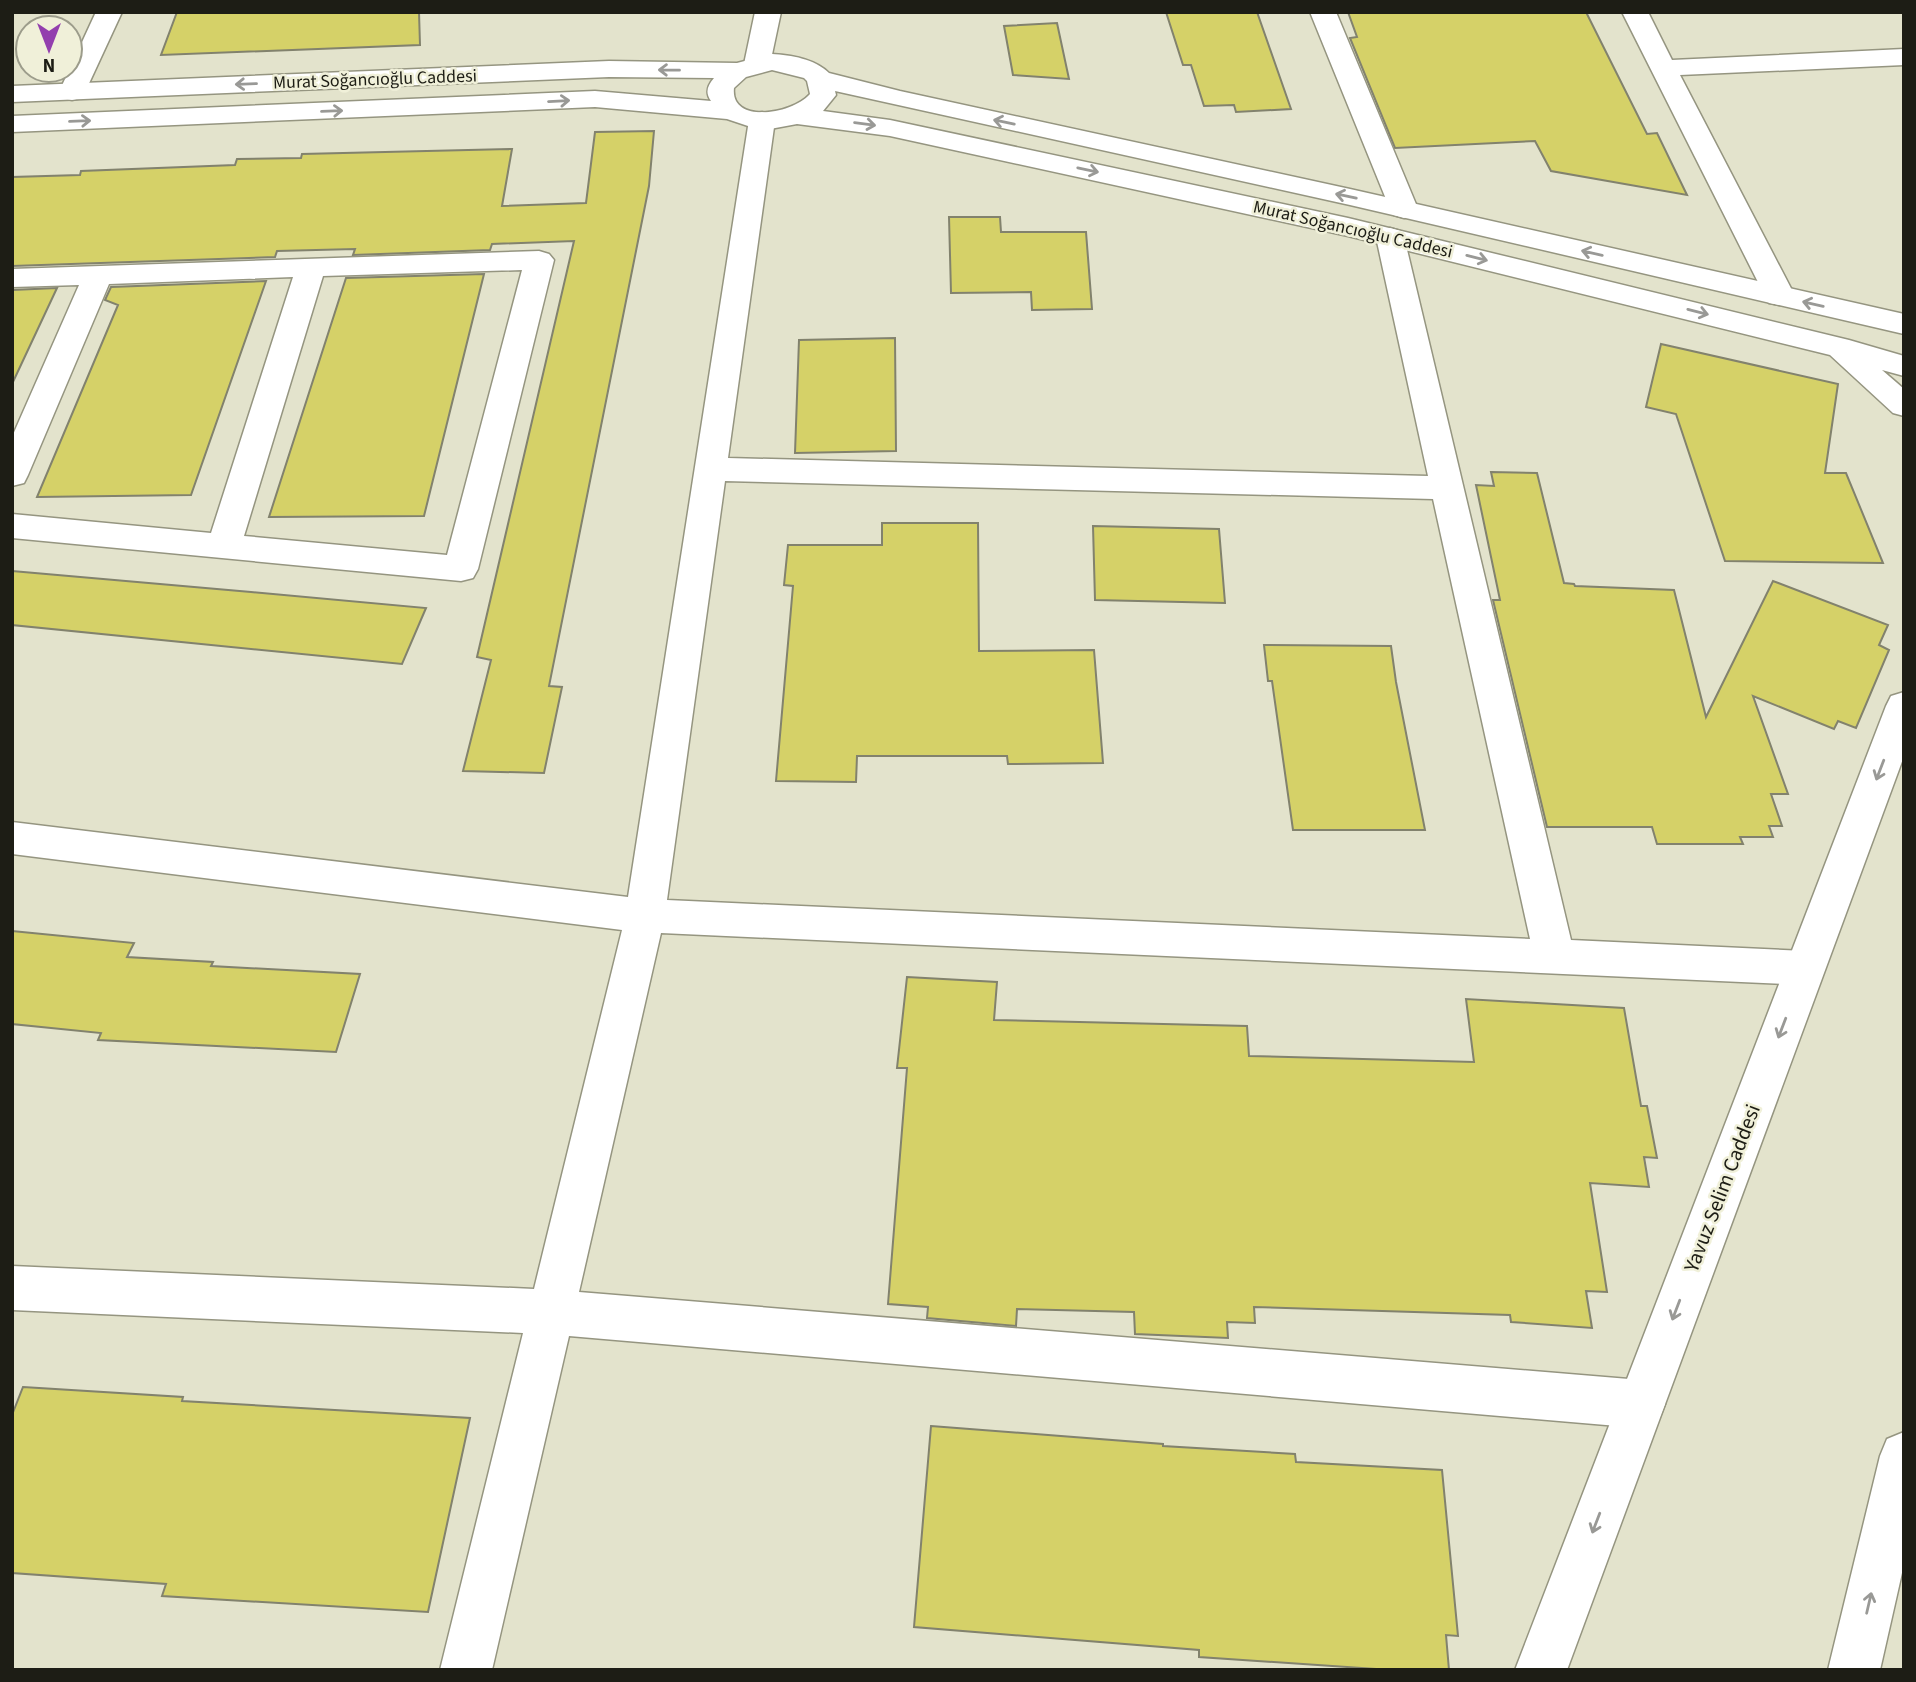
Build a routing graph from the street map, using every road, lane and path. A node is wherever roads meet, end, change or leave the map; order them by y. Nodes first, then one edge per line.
1 (109, 12) edge
2 (768, 12) edge
3 (1323, 12) edge
4 (1634, 12) edge
5 (1904, 57) edge
6 (747, 67) junction
7 (1665, 68) junction
8 (820, 79) junction
9 (72, 92) junction
10 (12, 94) edge
11 (763, 116) junction
12 (12, 124) edge
13 (1397, 223) junction
14 (311, 268) junction
15 (98, 275) junction
16 (12, 278) edge
17 (1780, 296) junction
18 (1904, 315) edge
19 (1868, 317) junction
20 (1904, 324) edge
21 (1838, 347) junction
22 (1904, 366) edge
23 (1904, 406) edge
24 (711, 469) junction
25 (12, 475) edge
26 (1447, 488) junction
27 (12, 526) edge
28 (224, 545) junction
29 (1904, 706) edge
30 (12, 838) edge
31 (646, 916) junction
32 (1554, 955) junction
33 (1805, 968) junction
34 (12, 1288) edge
35 (551, 1312) junction
36 (1641, 1404) junction
37 (1904, 1455) edge
38 (466, 1670) edge
39 (1541, 1670) edge
40 (1854, 1670) edge

1 - 9 street
2 - 6 street
3 - 13 street
4 - 7 street
5 - 7 street
6 - 8 street, Murat Soğancıoğlu Caddesi
6 -> 9 street, Murat Soğancıoğlu Caddesi
6 - 11 street
7 - 17 street
8 - 11 street
13 -> 8 street, Murat Soğancıoğlu Caddesi
9 - 10 street, Murat Soğancıoğlu Caddesi
12 -> 11 street, Murat Soğancıoğlu Caddesi
11 -> 13 street, Murat Soğancıoğlu Caddesi
11 - 24 street
17 -> 13 street, Murat Soğancıoğlu Caddesi
13 -> 21 street, Murat Soğancıoğlu Caddesi
13 - 26 street
14 - 15 street
14 - 28 street
14 - 28 street
15 - 16 street
15 - 25 street
19 -> 17 street, Murat Soğancıoğlu Caddesi
18 - 19 street
19 - 20 street, Murat Soğancıoğlu Caddesi
21 - 22 street, Murat Soğancıoğlu Caddesi
21 - 23 street
24 - 26 street
24 - 31 street
26 - 32 street
27 - 28 street
29 -> 33 street, Yavuz Selim Caddesi
30 - 31 street
31 - 32 street
31 - 35 street
32 - 33 street
33 -> 36 street, Yavuz Selim Caddesi
34 - 35 street
35 - 36 street
35 - 38 street
36 -> 39 street, Yavuz Selim Caddesi
40 -> 37 street

